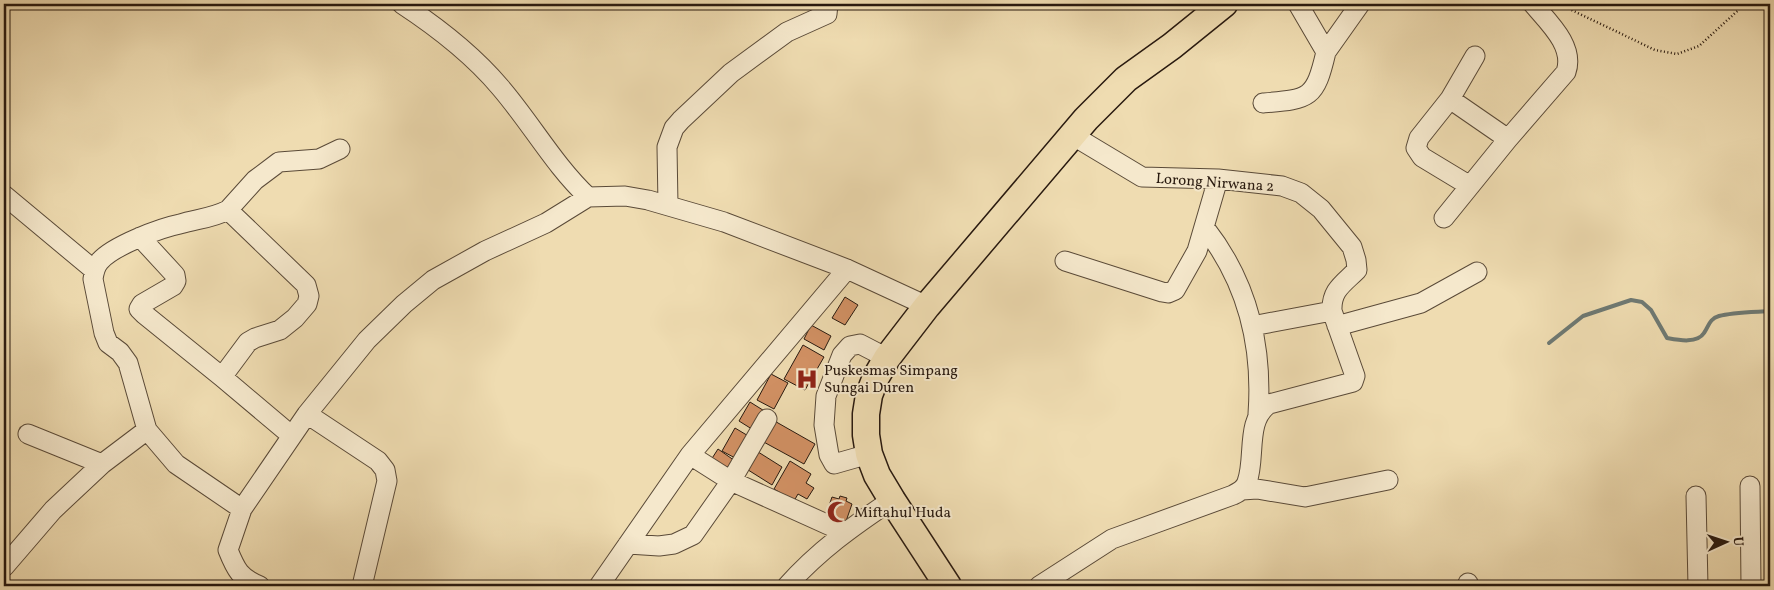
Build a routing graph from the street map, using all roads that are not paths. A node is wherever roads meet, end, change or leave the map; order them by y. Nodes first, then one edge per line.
1 (402, 4) edge
2 (828, 4) edge
3 (1224, 4) edge
4 (1298, 4) edge
5 (1360, 4) edge
6 (1534, 4) edge
7 (1326, 52) junction
8 (1475, 56) dead end
9 (1450, 99) junction
10 (1263, 103) dead end
11 (1072, 135) junction
12 (1508, 139) junction
13 (340, 149) dead end
14 (1218, 179) junction
15 (1470, 186) junction
16 (4, 195) edge
17 (588, 197) junction
18 (668, 205) junction
19 (228, 210) junction
20 (1444, 218) dead end
21 (1205, 228) junction
22 (140, 238) junction
23 (1066, 261) dead end
24 (847, 269) junction
25 (94, 270) junction
26 (1477, 272) dead end
27 (927, 306) junction
28 (1335, 318) junction
29 (1252, 326) junction
30 (887, 358) junction
31 (222, 377) junction
32 (307, 414) junction
33 (1258, 414) junction
34 (767, 419) dead end
35 (147, 430) junction
36 (28, 434) dead end
37 (292, 436) junction
38 (869, 454) junction
39 (690, 456) junction
40 (102, 464) junction
41 (1388, 480) dead end
42 (731, 481) junction
43 (1750, 486) dead end
44 (1242, 490) junction
45 (1696, 496) dead end
46 (892, 500) junction
47 (242, 509) junction
48 (844, 532) junction
49 (628, 544) junction
50 (4, 567) edge
51 (260, 586) edge
52 (362, 586) edge
53 (598, 586) edge
54 (787, 586) edge
55 (948, 586) edge
56 (1039, 586) edge
57 (1698, 586) edge
58 (1750, 586) edge

1 - 17 street
2 - 18 street
3 - 11 highway
4 - 7 street
5 - 7 street
6 - 12 street
7 - 10 street
8 - 9 street
9 - 12 street
9 - 15 street
11 - 14 street, Lorong Nirwana 2
11 - 27 highway
12 - 15 street
13 - 19 street
14 - 21 street
14 - 28 street, Lorong Nirwana 2
15 - 20 street
16 - 25 street
17 - 18 street
17 - 32 street
18 - 24 street
19 - 22 street
19 - 31 street
21 - 23 street
21 - 29 street
22 - 25 street
22 - 31 street
24 - 27 street
24 - 39 street
25 - 35 street
26 - 28 street
27 - 30 highway
28 - 29 street
28 - 33 street
29 - 33 street
30 - 38 highway
30 - 38 street
31 - 37 street
32 - 37 street
32 - 52 street
33 - 44 street
34 - 42 street
35 - 40 street
35 - 47 street
36 - 40 street
37 - 47 street
38 - 46 highway
39 - 42 street
39 - 49 street
40 - 50 street
41 - 44 street
42 - 48 street
42 - 49 street
43 - 58 street
44 - 56 street
45 - 57 street
46 - 48 street
46 - 55 highway
47 - 51 street
48 - 54 street
49 - 53 street

